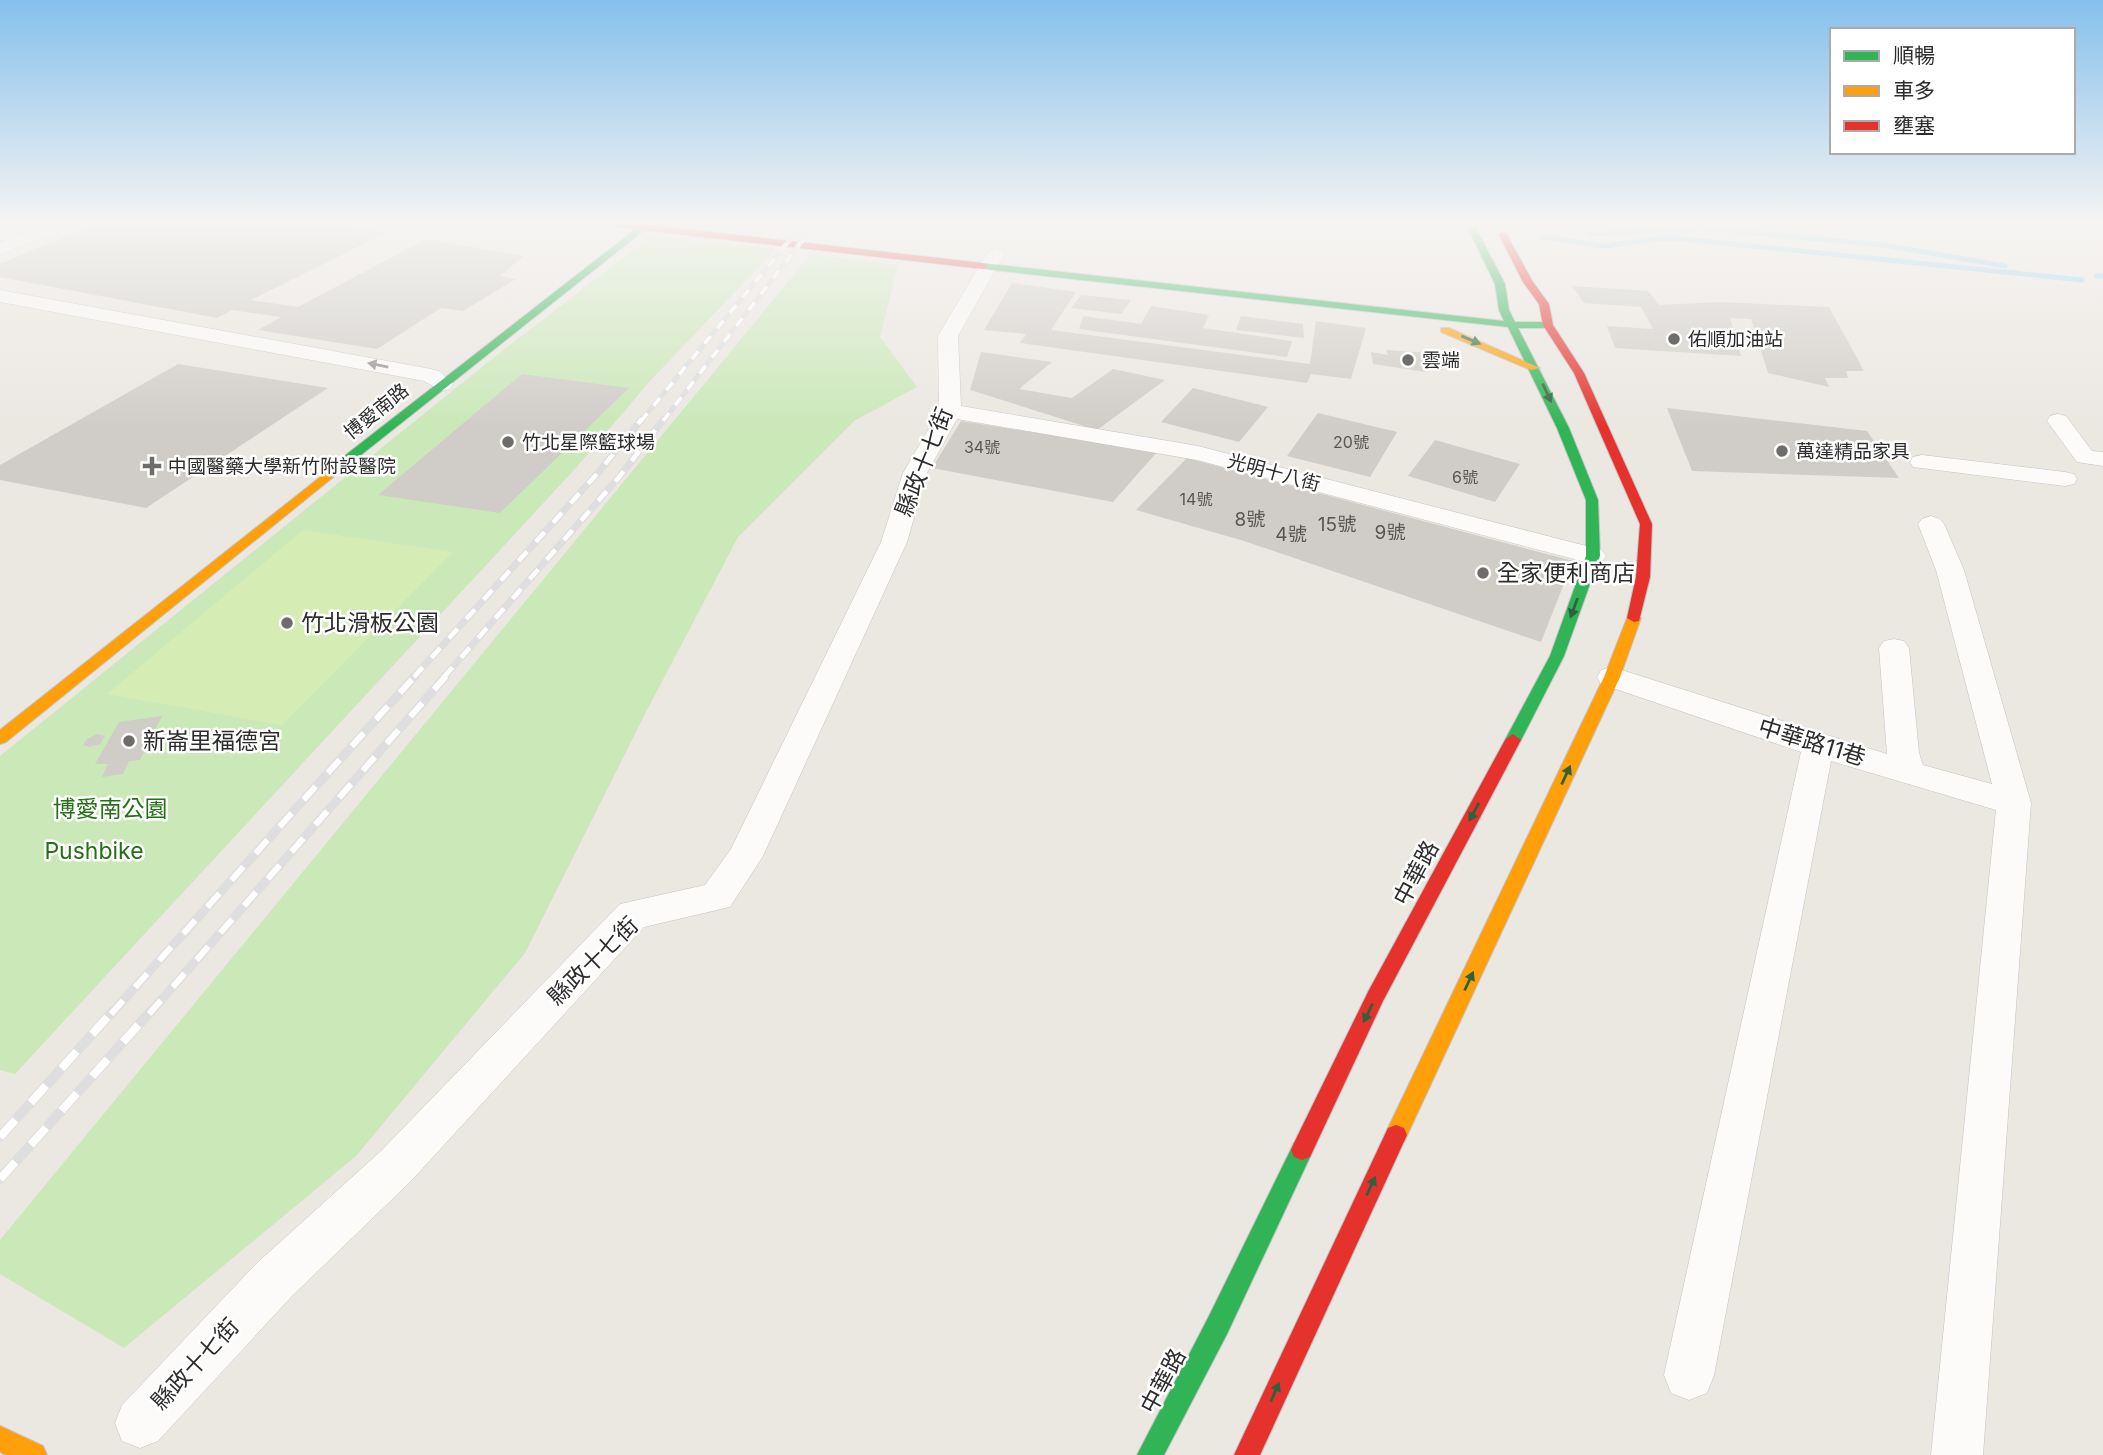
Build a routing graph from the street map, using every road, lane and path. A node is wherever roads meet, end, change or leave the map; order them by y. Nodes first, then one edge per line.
1 (560, 292) edge
2 (973, 292) edge
3 (1236, 292) edge
4 (1307, 292) edge
5 (1502, 292) edge
6 (1534, 292) edge
7 (0, 296) edge
8 (1383, 311) junction
9 (1506, 312) junction
10 (0, 313) edge
11 (1546, 314) junction
12 (1535, 368) junction
13 (442, 384) junction
14 (950, 411) junction
15 (2057, 421) dead end
16 (2103, 459) edge
17 (1922, 462) dead end
18 (2065, 480) dead end
19 (1931, 524) dead end
20 (1593, 556) junction
21 (1894, 648) dead end
22 (1612, 677) junction
23 (0, 738) edge
24 (1818, 746) junction
25 (1909, 771) junction
26 (2014, 803) junction
27 (1689, 1375) dead end
28 (140, 1423) dead end
29 (0, 1438) edge
30 (34, 1455) edge
31 (1150, 1455) edge
32 (1247, 1455) edge
33 (1957, 1455) edge

1 - 13 street, 博愛南路
2 - 14 street, 縣政十七街
3 - 8 street
4 - 9 street
5 - 9 street, 中華路
6 - 11 street
13 -> 7 street
8 - 9 street
8 -> 12 street
9 - 11 street
9 - 12 street, 中華路
10 - 13 street
11 - 22 street
12 -> 20 street, 中華路
13 - 23 street, 博愛南路
14 - 20 street, 光明十八街
14 - 28 street, 縣政十七街
15 - 16 street
17 - 18 street
19 - 26 street
20 -> 31 street, 中華路
21 - 25 street
22 - 24 street, 中華路11巷
32 -> 22 street
24 - 25 street, 中華路11巷
24 - 27 street
25 - 26 street, 中華路11巷
26 - 33 street
29 - 30 street

